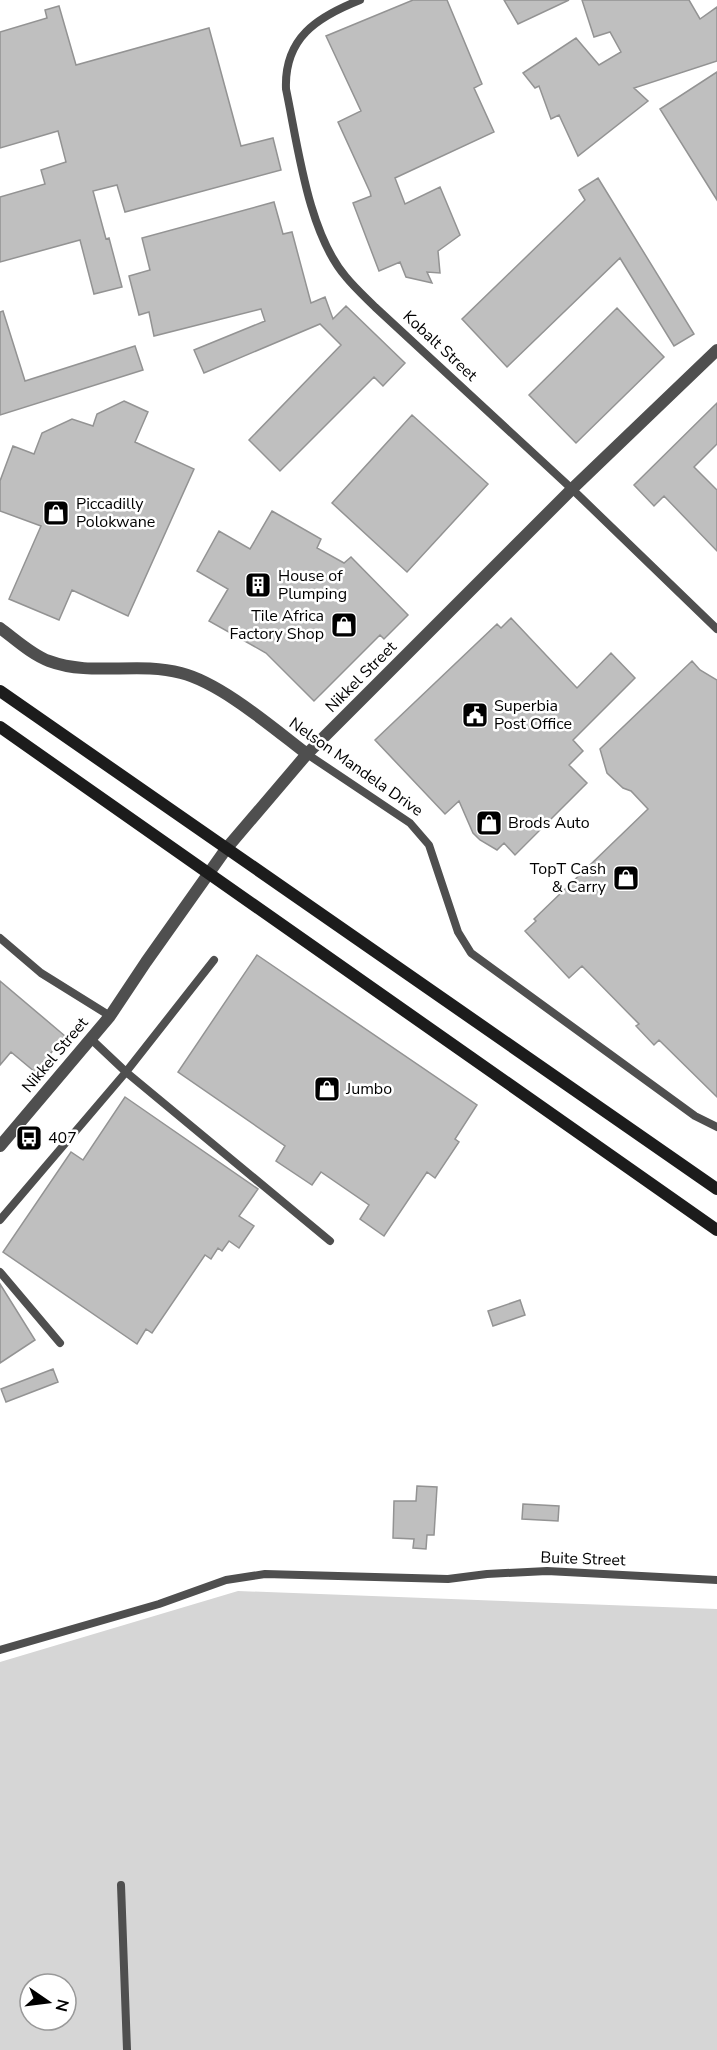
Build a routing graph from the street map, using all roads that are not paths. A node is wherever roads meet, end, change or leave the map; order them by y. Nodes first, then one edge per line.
1 (360, 0) edge
2 (717, 350) edge
3 (572, 489) junction
4 (0, 628) edge
5 (717, 629) edge
6 (0, 691) edge
7 (0, 727) edge
8 (307, 754) junction
9 (226, 849) junction
10 (209, 873) junction
11 (0, 938) edge
12 (214, 960) dead end
13 (110, 1016) junction
14 (91, 1039) junction
15 (126, 1072) junction
16 (717, 1127) edge
17 (0, 1146) edge
18 (717, 1189) edge
19 (0, 1220) edge
20 (717, 1230) edge
21 (330, 1241) dead end
22 (0, 1272) edge
23 (60, 1343) dead end
24 (717, 1580) edge
25 (0, 1650) edge
26 (121, 1885) dead end
27 (127, 2050) edge

1 - 3 lane, Kobalt Street
2 - 3 street, Nikkel Street
3 - 5 lane, Kobalt Street
3 - 8 street, Nikkel Street
4 - 8 street, Nelson Mandela Drive
6 - 9 main road
7 - 10 main road
8 - 9 street, Nikkel Street
8 - 16 lane, Nelson Mandela Drive
9 - 10 street, Nikkel Street
9 - 18 main road
10 - 13 street, Nikkel Street
10 - 20 main road
11 - 13 lane
12 - 15 lane
13 - 14 street, Nikkel Street
14 - 15 lane
14 - 17 street, Nikkel Street
15 - 19 lane
15 - 21 lane
22 - 23 lane
24 - 25 lane, Buite Street
26 - 27 lane

